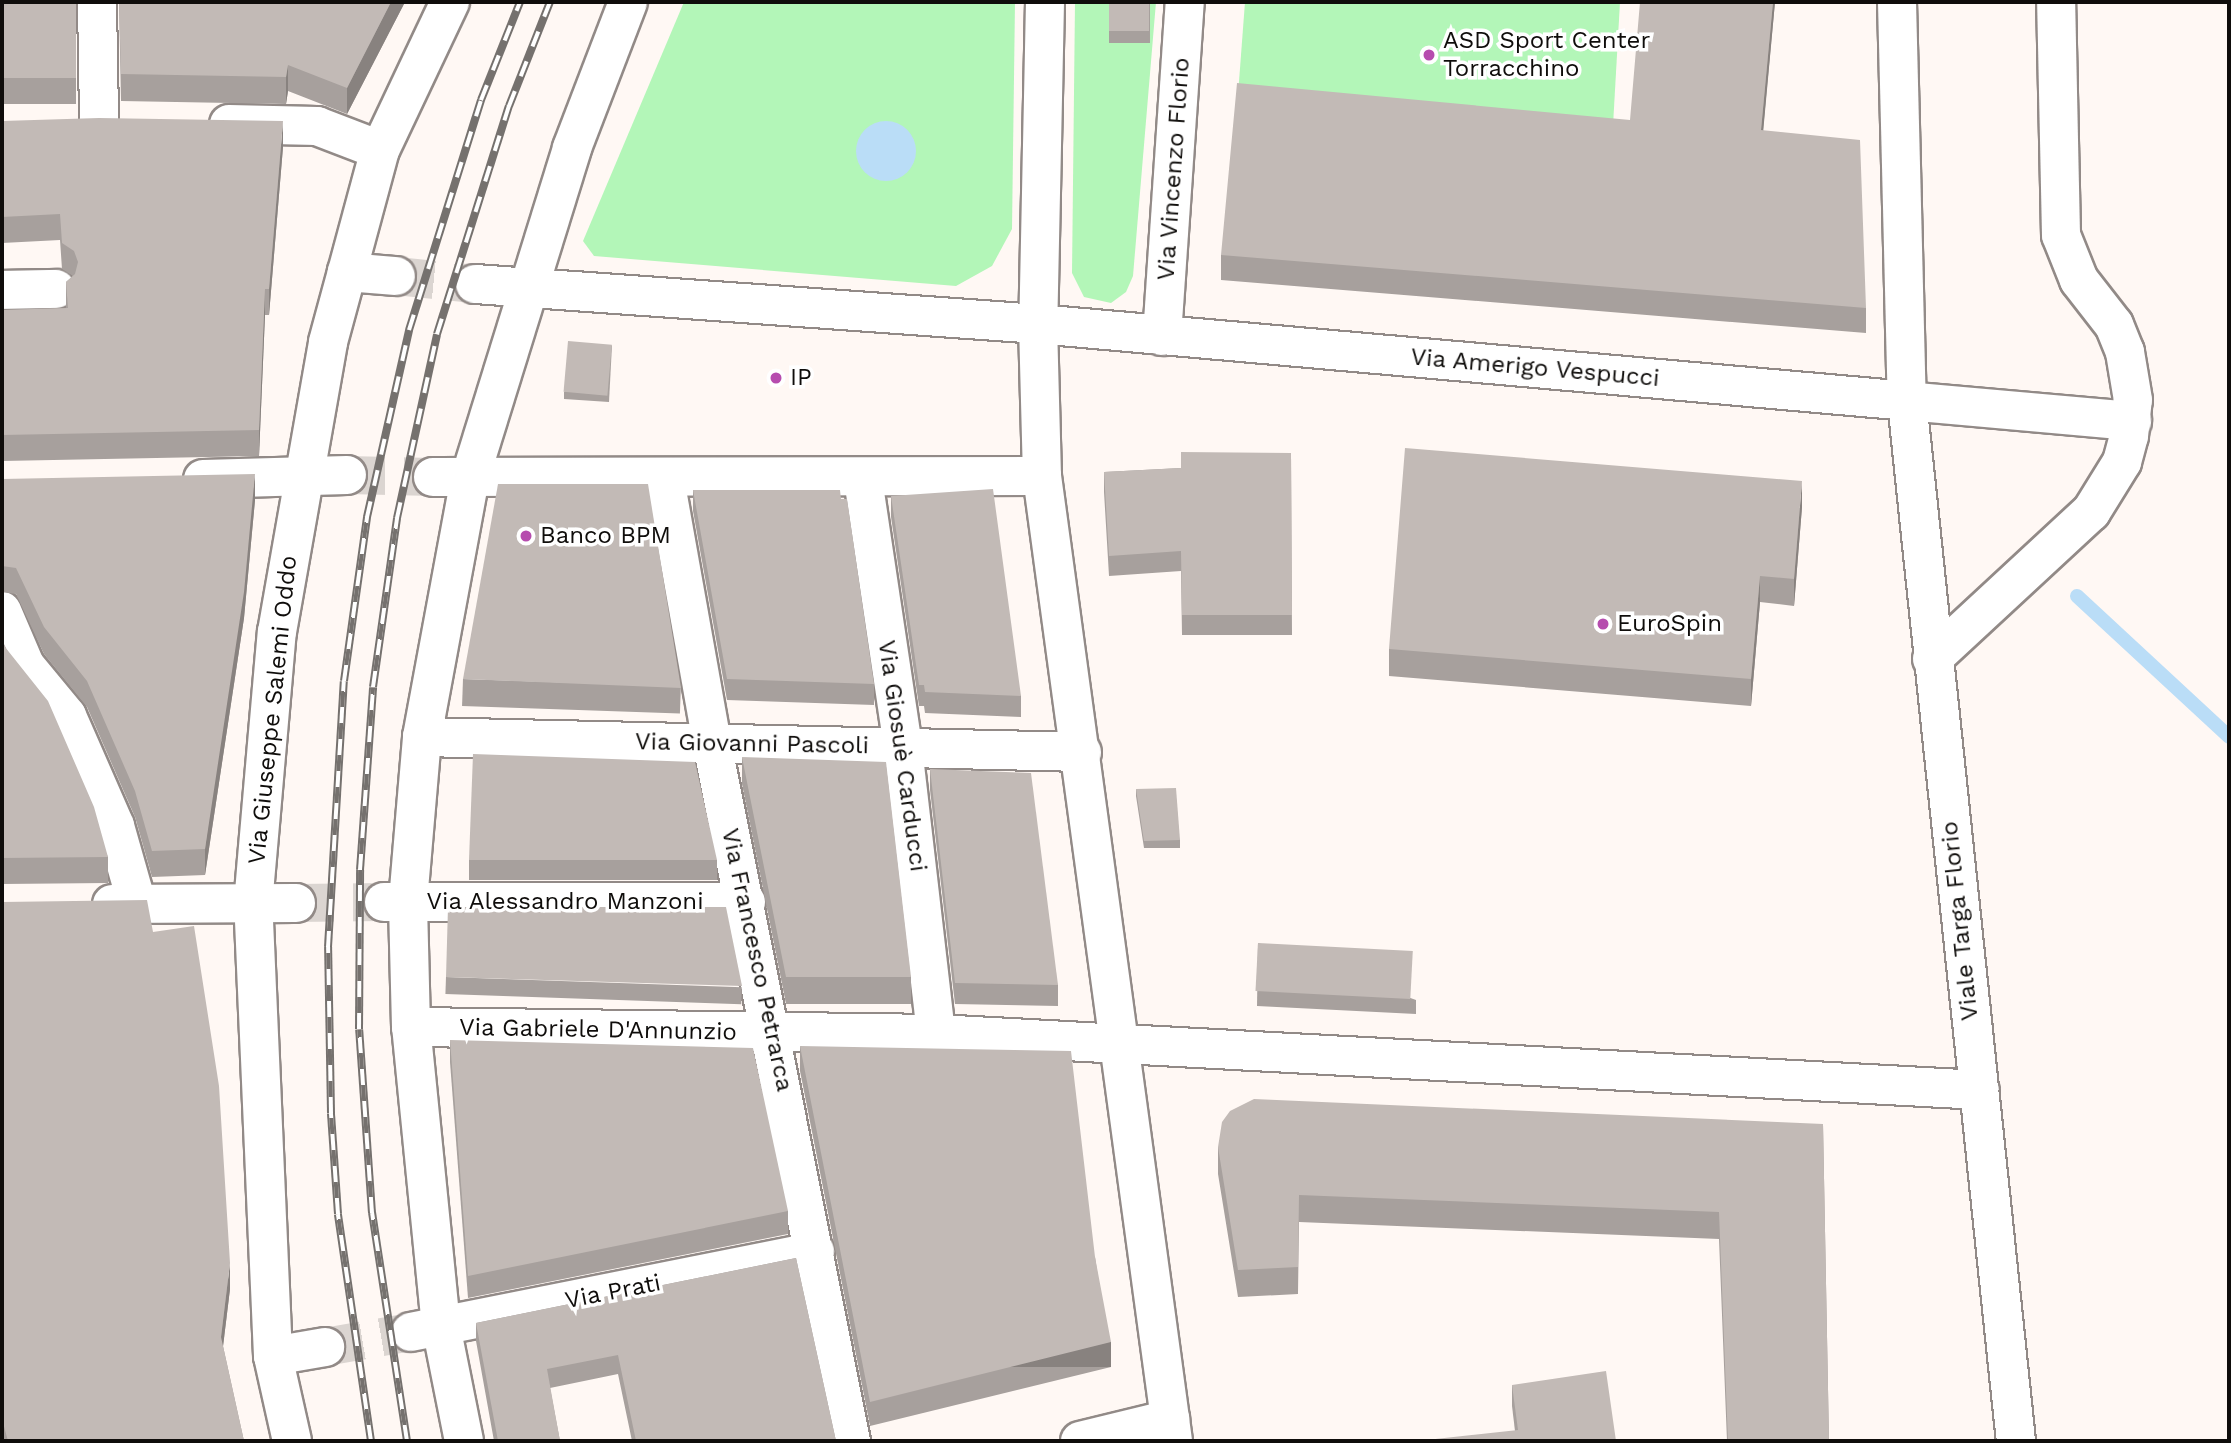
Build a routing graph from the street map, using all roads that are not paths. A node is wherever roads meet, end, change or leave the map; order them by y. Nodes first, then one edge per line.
1 (97, 2) edge
2 (450, 2) edge
3 (628, 2) edge
4 (1045, 2) edge
5 (1185, 2) edge
6 (1896, 2) edge
7 (2056, 2) edge
8 (99, 122) junction
9 (140, 123) edge
10 (57, 124) edge
11 (194, 124) edge
12 (380, 150) junction
13 (347, 272) junction
14 (396, 276) tunnel mouth
15 (475, 284) tunnel mouth
16 (55, 289) dead end
17 (2, 290) edge
18 (530, 290) junction
19 (1038, 324) junction
20 (1162, 336) junction
21 (1907, 401) junction
22 (2132, 421) junction
23 (302, 475) junction
24 (346, 475) tunnel mouth
25 (1042, 476) junction
26 (433, 477) tunnel mouth
27 (470, 478) junction
28 (665, 479) junction
29 (863, 479) junction
30 (163, 481) edge
31 (2, 611) edge
32 (1932, 659) junction
33 (422, 737) junction
34 (712, 743) junction
35 (903, 748) junction
36 (1082, 752) junction
37 (396, 902) junction
38 (746, 902) junction
39 (137, 904) junction
40 (253, 904) junction
41 (296, 904) tunnel mouth
42 (69, 905) edge
43 (411, 1027) junction
44 (774, 1033) junction
45 (936, 1034) junction
46 (1120, 1042) junction
47 (1979, 1090) junction
48 (815, 1251) junction
49 (426, 1329) junction
50 (325, 1347) tunnel mouth
51 (273, 1356) junction
52 (1172, 1430) edge
53 (292, 1441) edge
54 (464, 1441) edge
55 (851, 1441) edge
56 (1080, 1441) edge
57 (2016, 1441) edge

1 - 8 street
2 - 12 street, Via Giuseppe Salemi Oddo
3 - 18 street
4 - 19 street
5 - 20 street, Via Vincenzo Florio
6 - 21 street, Viale Targa Florio
7 - 22 street
8 - 9 street
8 - 10 street
11 - 12 street
12 - 13 street, Via Giuseppe Salemi Oddo
13 - 14 street
13 - 23 street, Via Giuseppe Salemi Oddo
15 - 18 street, Via Amerigo Vespucci
16 - 17 street
18 - 19 street, Via Amerigo Vespucci
18 - 27 street
19 - 20 street, Via Amerigo Vespucci
19 - 25 street
20 - 21 street, Via Amerigo Vespucci
21 - 22 street, Via Amerigo Vespucci
21 - 32 street, Viale Targa Florio
22 - 32 street
23 - 24 street
23 - 30 street
23 - 40 street, Via Giuseppe Salemi Oddo
25 - 29 street
25 - 36 street
26 - 27 street
27 - 28 street
27 - 33 street
28 - 29 street
28 - 34 street, Via Francesco Petrarca
29 - 35 street, Via Giosuè Carducci
31 - 39 street
32 - 47 street, Viale Targa Florio
33 - 34 street, Via Giovanni Pascoli
33 - 37 street
34 - 35 street, Via Giovanni Pascoli
34 - 38 street, Via Francesco Petrarca
35 - 36 street, Via Giovanni Pascoli
35 - 45 street, Via Giosuè Carducci
36 - 46 street
37 - 38 street, Via Alessandro Manzoni
37 - 43 street
38 - 44 street, Via Francesco Petrarca
39 - 40 street
39 - 42 street
40 - 41 street
40 - 51 street, Via Giuseppe Salemi Oddo
43 - 44 street, Via Gabriele D'Annunzio
43 - 49 street
44 - 45 street, Via Gabriele D'Annunzio
44 - 48 street, Via Francesco Petrarca
45 - 46 street, Via Gabriele D'Annunzio
46 - 47 street, Via Gabriele D'Annunzio
46 - 52 street
47 - 57 street, Viale Targa Florio
48 - 49 street, Via Prati
48 - 55 street, Via Francesco Petrarca
49 - 54 street
50 - 51 street
51 - 53 street, Via Giuseppe Salemi Oddo
52 - 56 street

